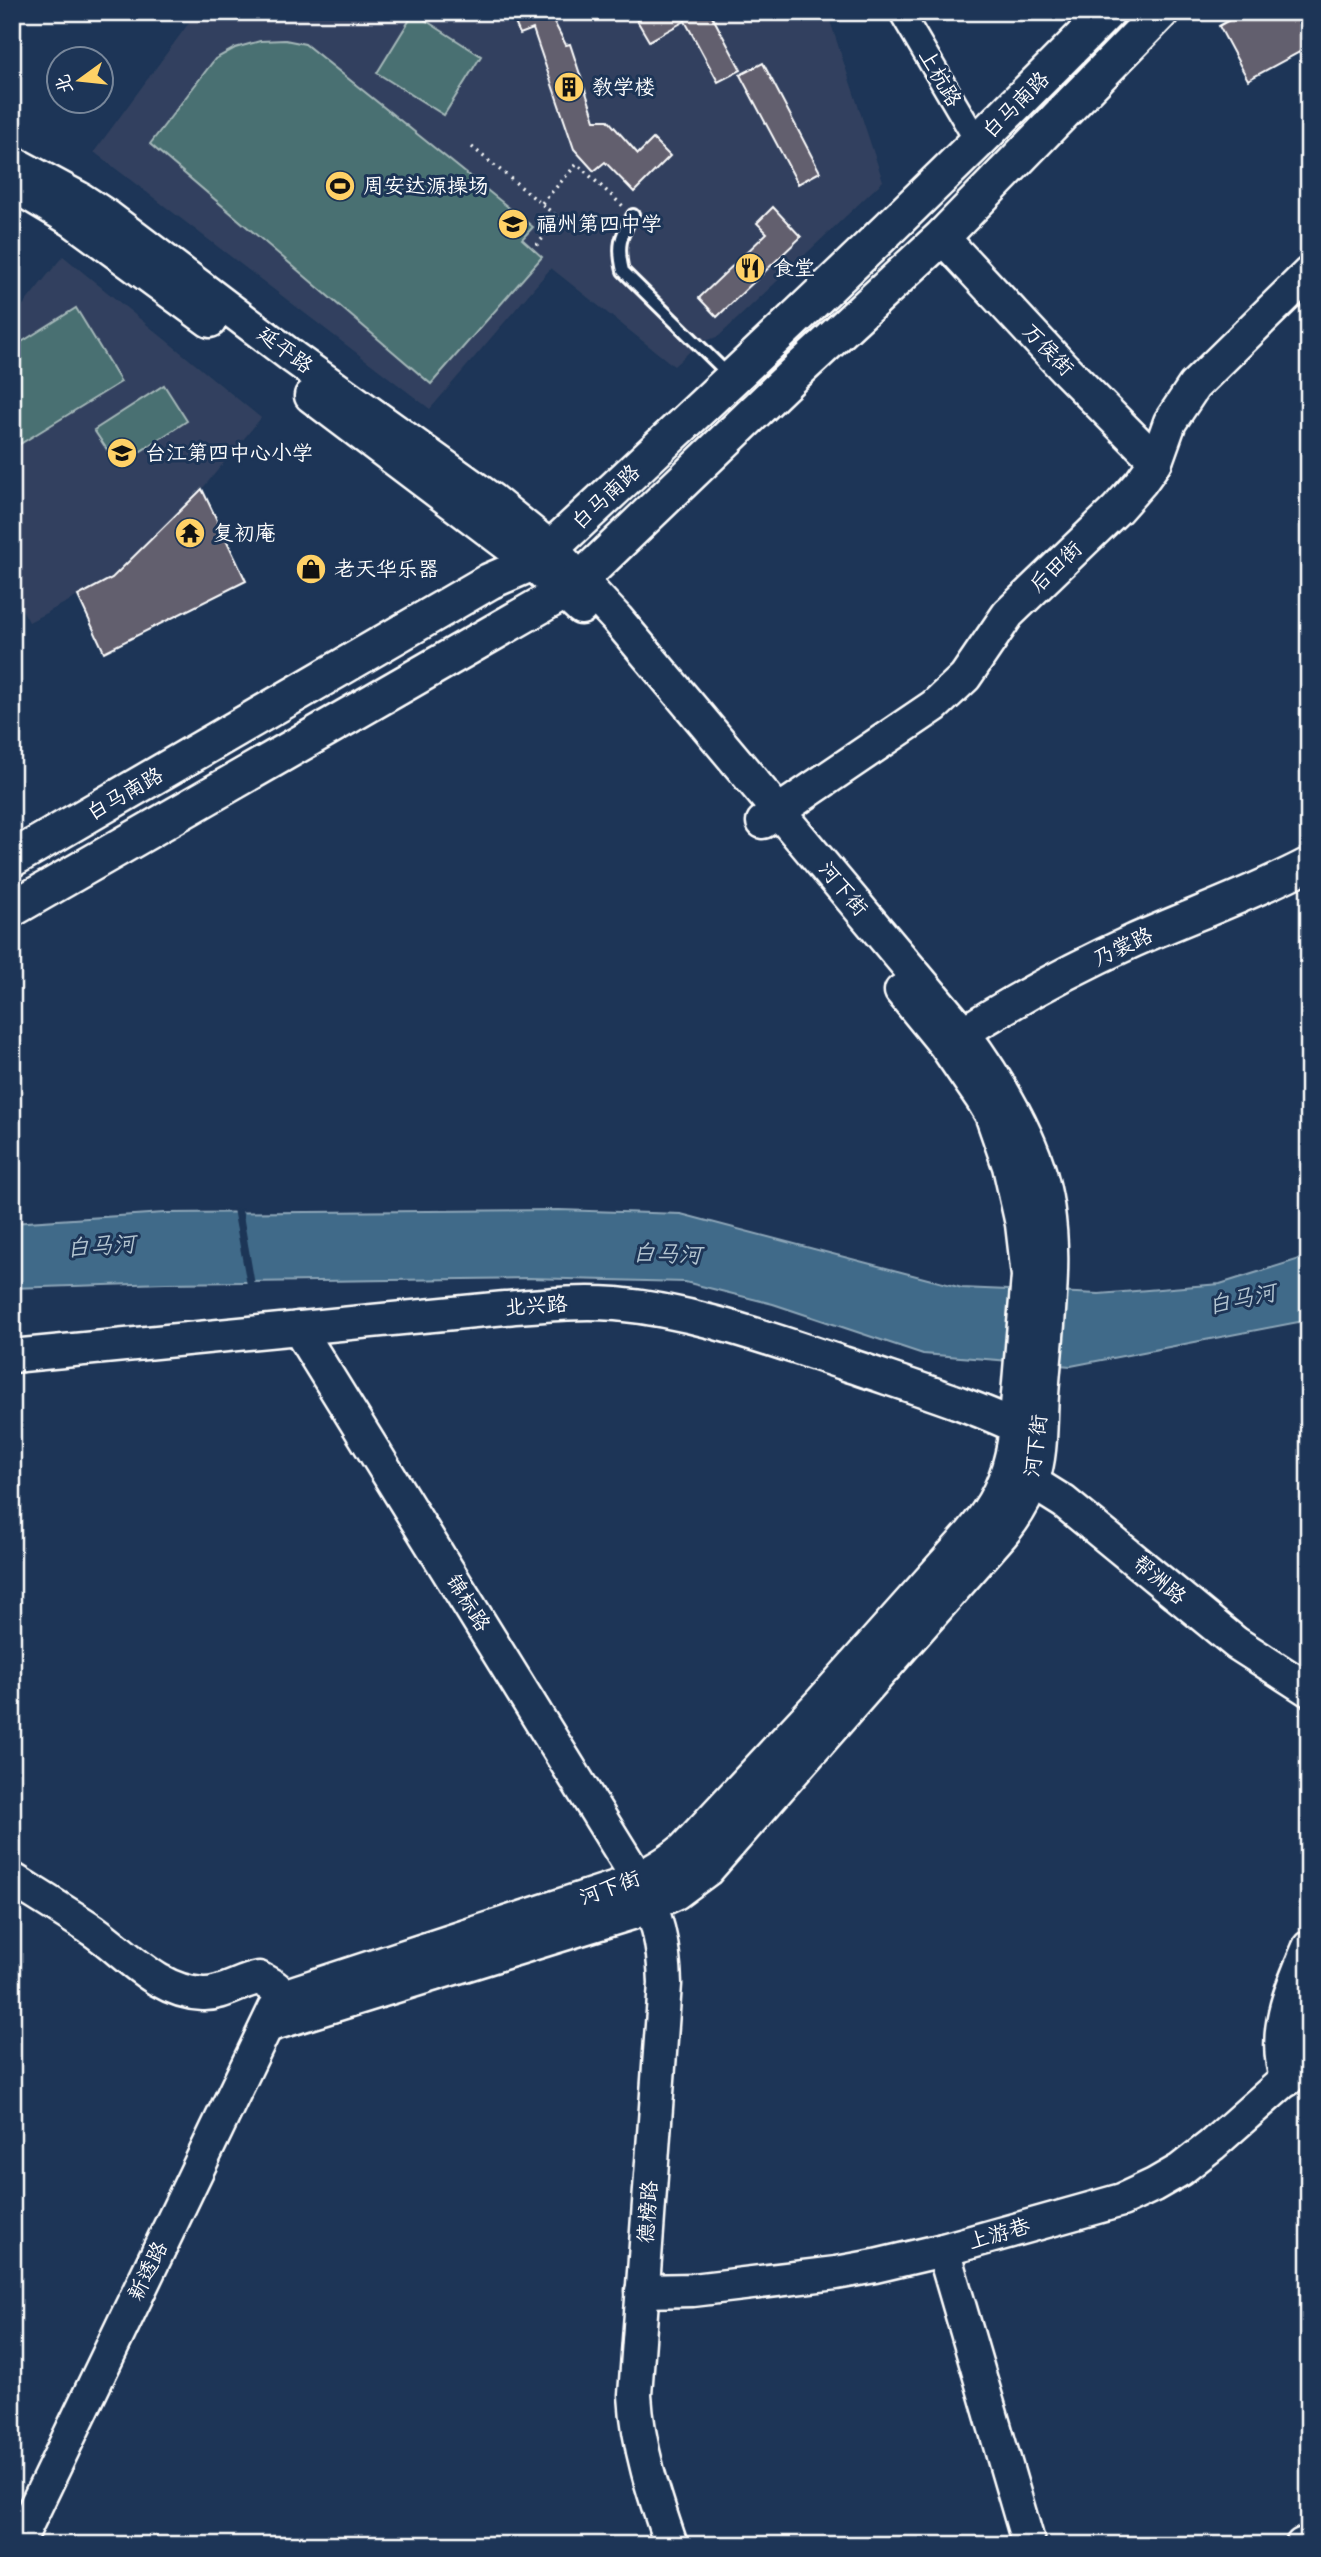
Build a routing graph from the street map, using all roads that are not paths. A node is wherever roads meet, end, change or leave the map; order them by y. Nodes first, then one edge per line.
1 (901, 12) edge
2 (1107, 12) edge
3 (1161, 12) edge
4 (978, 143) junction
5 (12, 162) edge
6 (12, 186) edge
7 (633, 215) road end
8 (942, 237) junction
9 (1309, 273) edge
10 (733, 379) junction
11 (1156, 461) junction
12 (542, 555) junction
13 (573, 585) junction
14 (771, 817) junction
15 (12, 859) edge
16 (1309, 864) edge
17 (12, 909) edge
18 (954, 1038) junction
19 (298, 1328) junction
20 (12, 1356) edge
21 (1028, 1432) junction
22 (1021, 1475) junction
23 (1309, 1690) edge
24 (12, 1879) edge
25 (645, 1892) junction
26 (1309, 1947) edge
27 (280, 1997) junction
28 (267, 2026) junction
29 (1298, 2069) edge
30 (943, 2250) junction
31 (642, 2291) junction
32 (1309, 2542) edge
33 (17, 2545) edge
34 (671, 2545) edge
35 (1029, 2545) edge
36 (1301, 2545) edge

1 - 4 street, 上杭路
2 - 4 main road, 白马南路
3 - 8 main road
4 - 10 main road, 白马南路
5 - 12 street, 延平路
6 - 12 street, 延平路
7 - 10 lane
8 - 11 street, 万侯街
8 - 13 main road
9 - 11 street, 后田街
10 - 12 main road, 白马南路
11 - 14 street, 后田街
12 - 13 street, 河下街
12 - 15 main road, 白马南路
13 - 14 street, 河下街
13 - 17 main road
14 - 18 street, 河下街
16 - 18 street, 乃裳路
18 - 21 street, 河下街
19 - 20 street, 北兴路
19 - 21 street, 北兴路
19 - 25 street, 锦标路
21 - 22 street, 河下街
22 - 23 street, 帮洲路
22 - 25 street, 河下街
24 - 27 street
25 - 27 street, 河下街
25 - 28 street, 河下街
25 - 31 street, 德榜路
26 - 29 street
27 - 28 street, 新透路
28 - 33 street, 新透路
29 - 30 street, 上游巷
30 - 31 street, 上游巷
30 - 35 street
31 - 34 street, 德榜路
32 - 36 street

